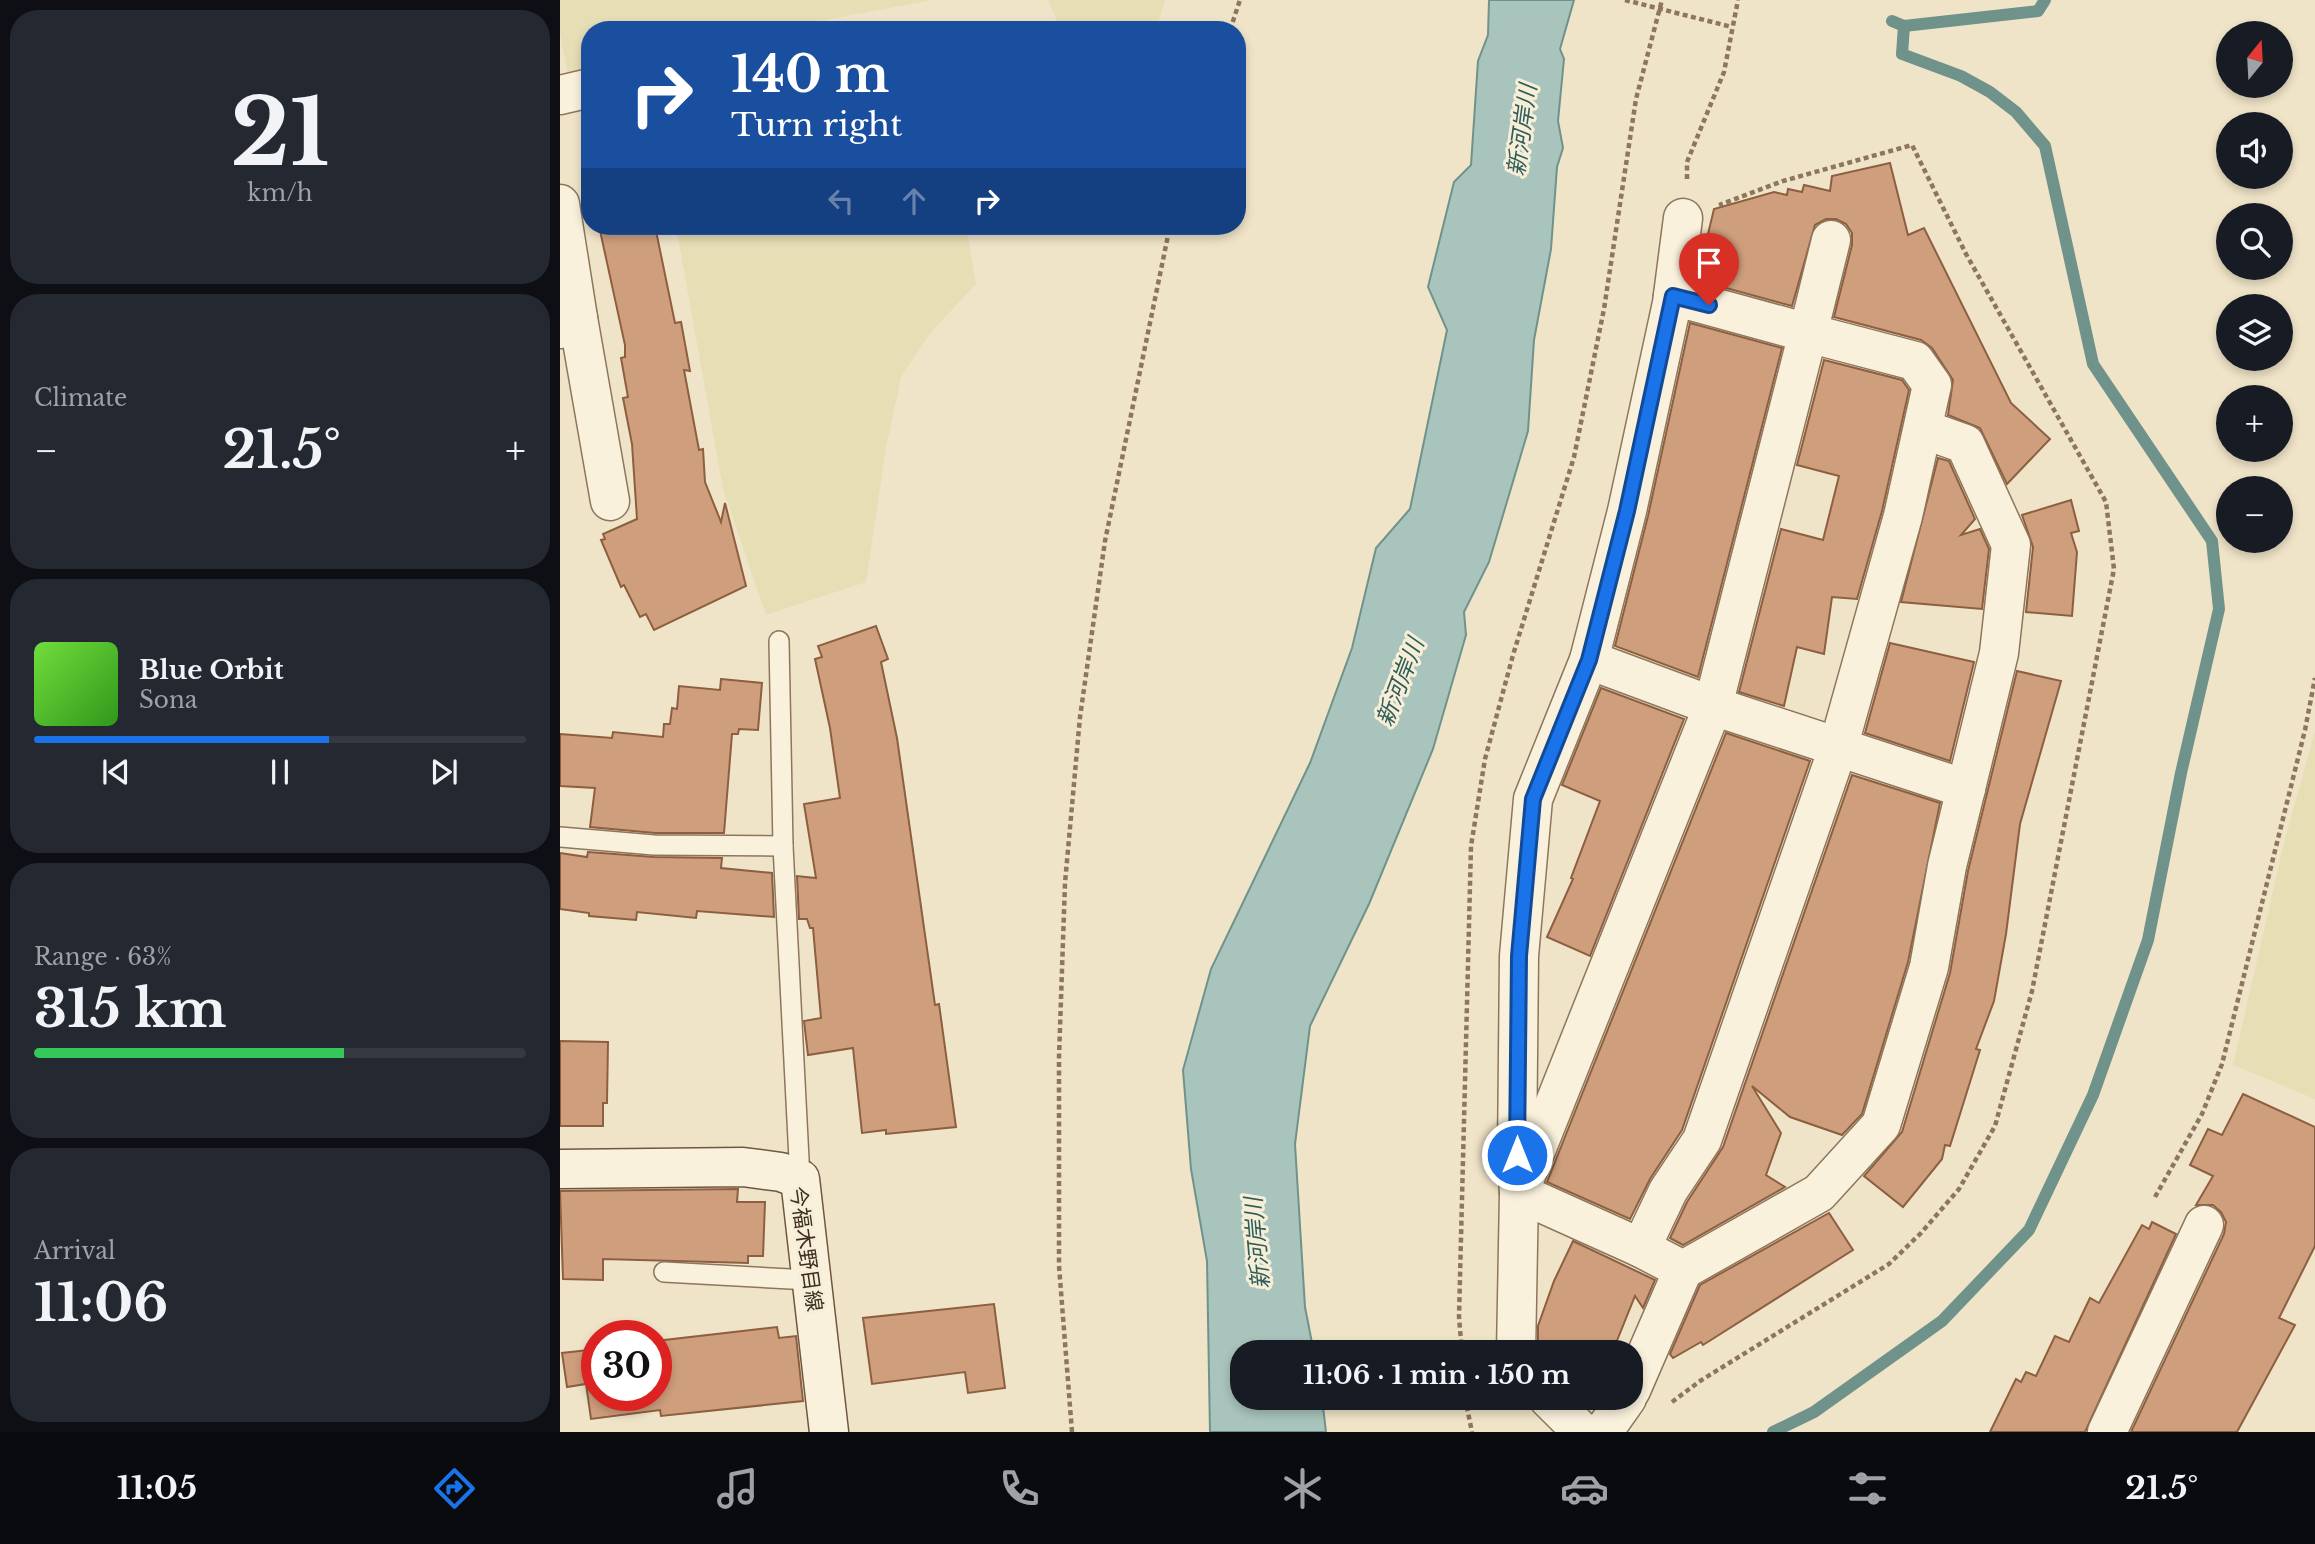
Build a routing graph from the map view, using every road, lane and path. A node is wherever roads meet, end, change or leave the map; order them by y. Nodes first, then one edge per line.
1 (1240, 0) edge
2 (1625, 0) edge
3 (1662, 0) edge
4 (1738, 0) edge
5 (1660, 10) junction
6 (1233, 21) edge
7 (1732, 27) junction
8 (581, 90) edge
9 (560, 95) edge
10 (1686, 200) joint
11 (560, 204) edge
12 (1168, 235) edge
13 (1831, 240) dead end
14 (1673, 296) junction
15 (569, 323) edge
16 (1808, 333) junction
17 (1923, 429) junction
18 (610, 501) dead end
19 (779, 641) dead end
20 (1589, 660) junction
21 (2315, 678) edge
22 (1713, 706) junction
23 (1838, 748) junction
24 (1966, 789) junction
25 (560, 837) edge
26 (783, 846) junction
27 (560, 1169) edge
28 (800, 1180) junction
29 (1519, 1193) junction
30 (2155, 1197) dead end
31 (2204, 1225) dead end
32 (1640, 1248) junction
33 (1683, 1270) junction
34 (664, 1272) dead end
35 (809, 1279) junction
36 (1461, 1340) edge
37 (1516, 1340) edge
38 (1643, 1362) edge
39 (1467, 1410) edge
40 (1560, 1410) edge
41 (1619, 1410) edge
42 (829, 1432) edge
43 (1072, 1432) edge
44 (1472, 1432) edge
45 (1581, 1432) edge
46 (1603, 1432) edge
47 (2107, 1432) edge

1 - 6 path
2 - 5 path
3 - 5 path
4 - 7 path
5 - 7 path
5 - 36 path
7 - 10 path
8 - 9 street
10 - 14 street
11 - 15 street
12 - 43 path
13 - 16 street
14 - 16 street
14 - 20 street
15 - 18 street
16 - 17 street
16 - 22 street
17 - 23 street
17 - 24 street
19 - 26 lane
20 - 22 street
20 - 29 street
21 - 30 path
22 - 23 street
22 - 29 street
23 - 24 street
23 - 32 street
24 - 33 street
25 - 26 lane
26 - 28 lane
27 - 28 street, 今福木野目線
28 - 35 street, 今福木野目線
29 - 32 street
29 - 37 street
31 - 47 street
32 - 33 street
33 - 38 street
34 - 35 lane
35 - 42 street, 今福木野目線
39 - 44 path
40 - 45 street
41 - 46 street

